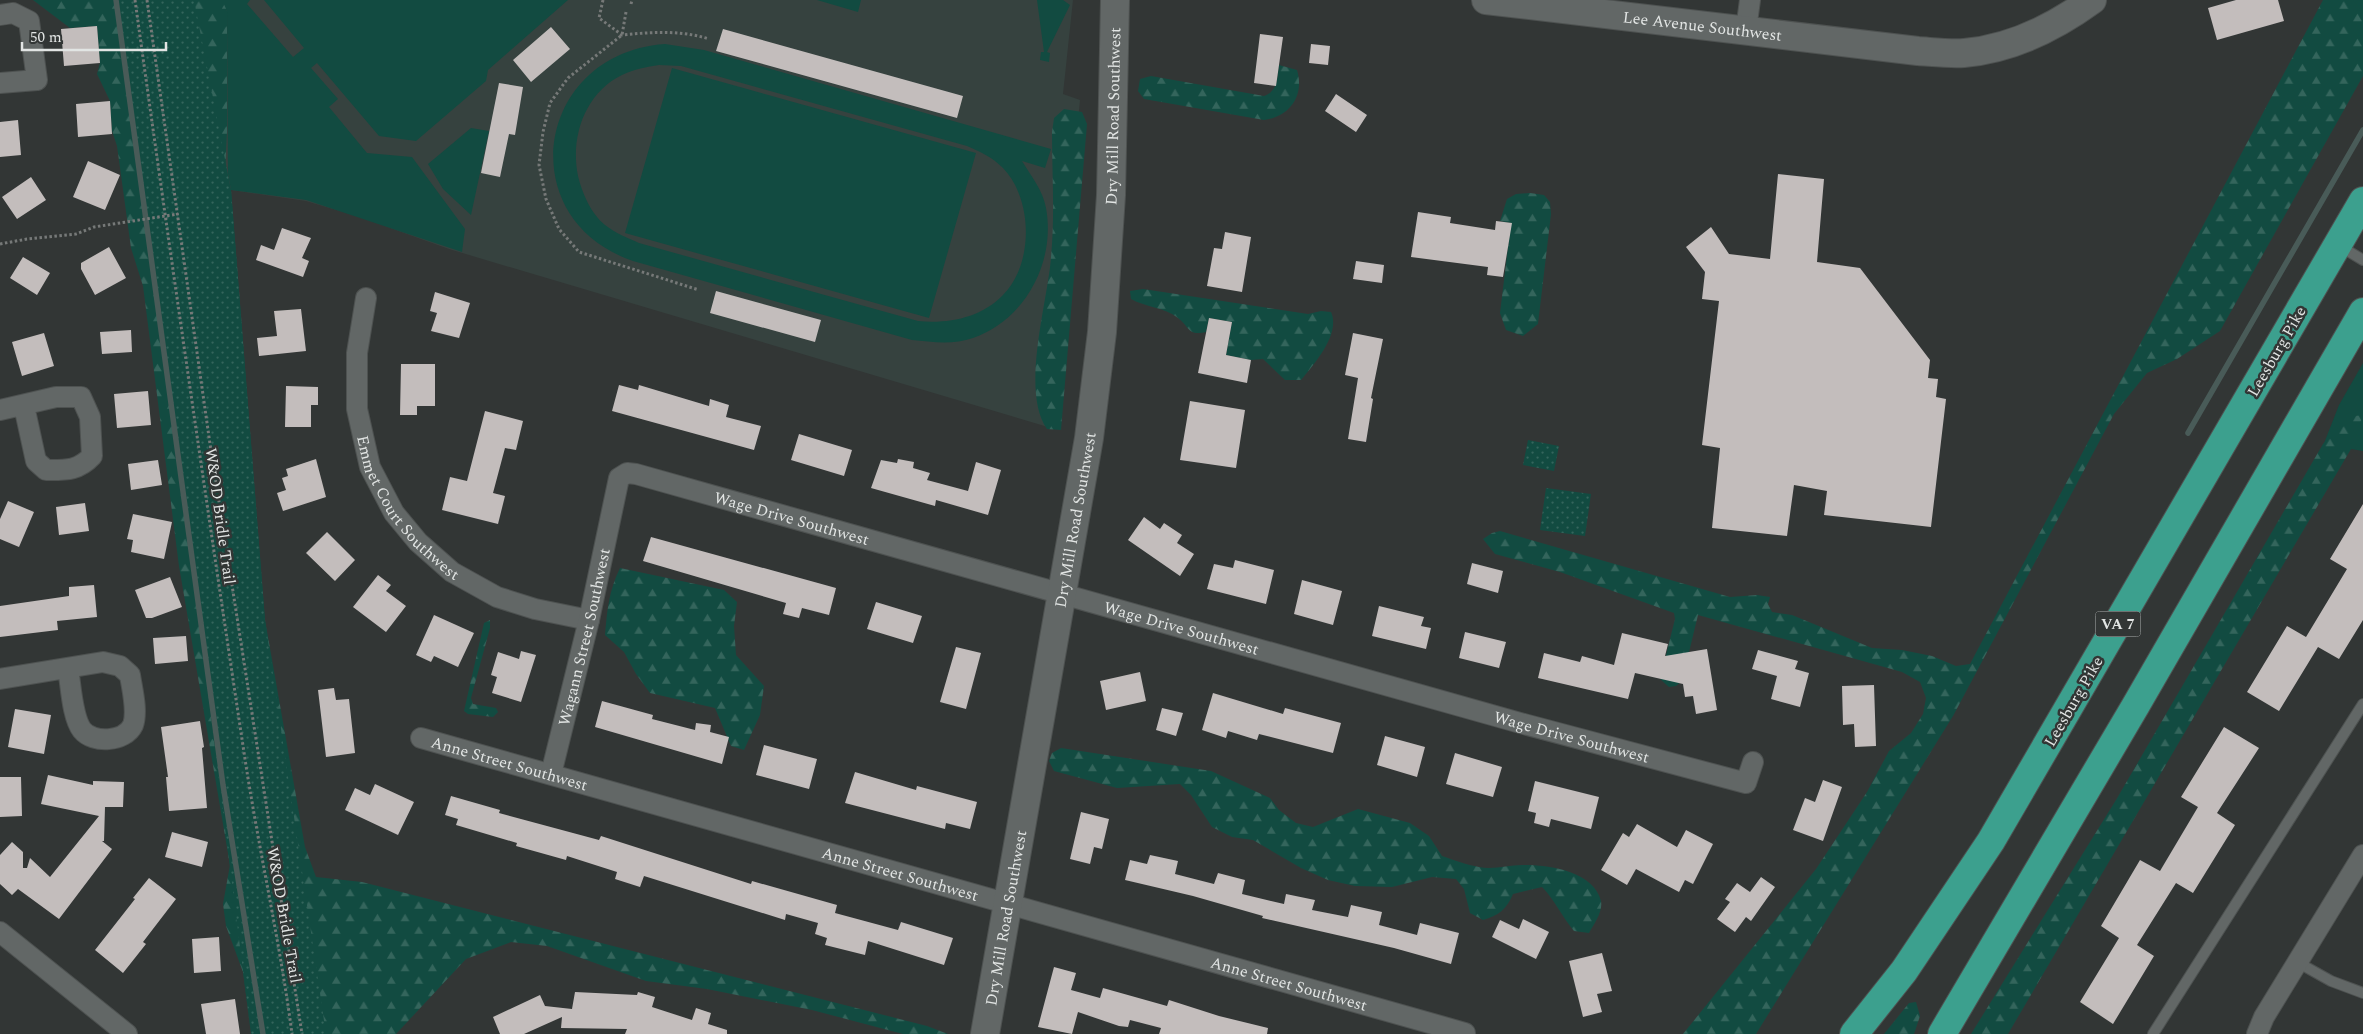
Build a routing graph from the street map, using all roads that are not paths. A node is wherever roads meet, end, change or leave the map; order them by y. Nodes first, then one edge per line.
1 (1115, 0) edge
2 (1486, 0) edge
3 (1750, 0) edge
4 (2092, 0) edge
5 (0, 15) edge
6 (1746, 30) junction
7 (0, 83) edge
8 (2363, 201) edge
9 (2338, 245) junction
10 (2363, 260) edge
11 (366, 298) dead end
12 (2363, 312) edge
13 (24, 406) dead end
14 (0, 410) edge
15 (613, 499) joint
16 (1062, 594) junction
17 (589, 620) junction
18 (68, 670) dead end
19 (0, 679) edge
20 (2363, 704) edge
21 (421, 738) dead end
22 (1753, 762) dead end
23 (551, 774) junction
24 (2363, 855) edge
25 (1009, 904) junction
26 (0, 932) edge
27 (2297, 962) junction
28 (2363, 993) edge
29 (1465, 1033) edge
30 (127, 1034) edge
31 (985, 1034) edge
32 (1854, 1034) edge
33 (1942, 1034) edge
34 (2153, 1034) edge
35 (2257, 1034) edge

1 - 16 street, Dry Mill Road Southwest
2 - 6 street, Lee Avenue Southwest
3 - 6 street
4 - 6 street, Lee Avenue Southwest
5 - 7 street
8 - 9 highway, Leesburg Pike / VA 7
9 - 10 lane
9 - 32 highway, Leesburg Pike / VA 7
11 - 17 street, Emmet Court Southwest
12 - 33 highway
13 - 14 street
15 - 16 street, Wage Drive Southwest
15 - 17 street, Wagann Street Southwest
16 - 22 street, Wage Drive Southwest
16 - 25 street, Dry Mill Road Southwest
17 - 23 street, Wagann Street Southwest
18 - 19 street
20 - 34 lane
21 - 23 street, Anne Street Southwest
23 - 25 street, Anne Street Southwest
24 - 27 street
25 - 29 street, Anne Street Southwest
25 - 31 street, Dry Mill Road Southwest
26 - 30 street
27 - 28 lane
27 - 35 street

